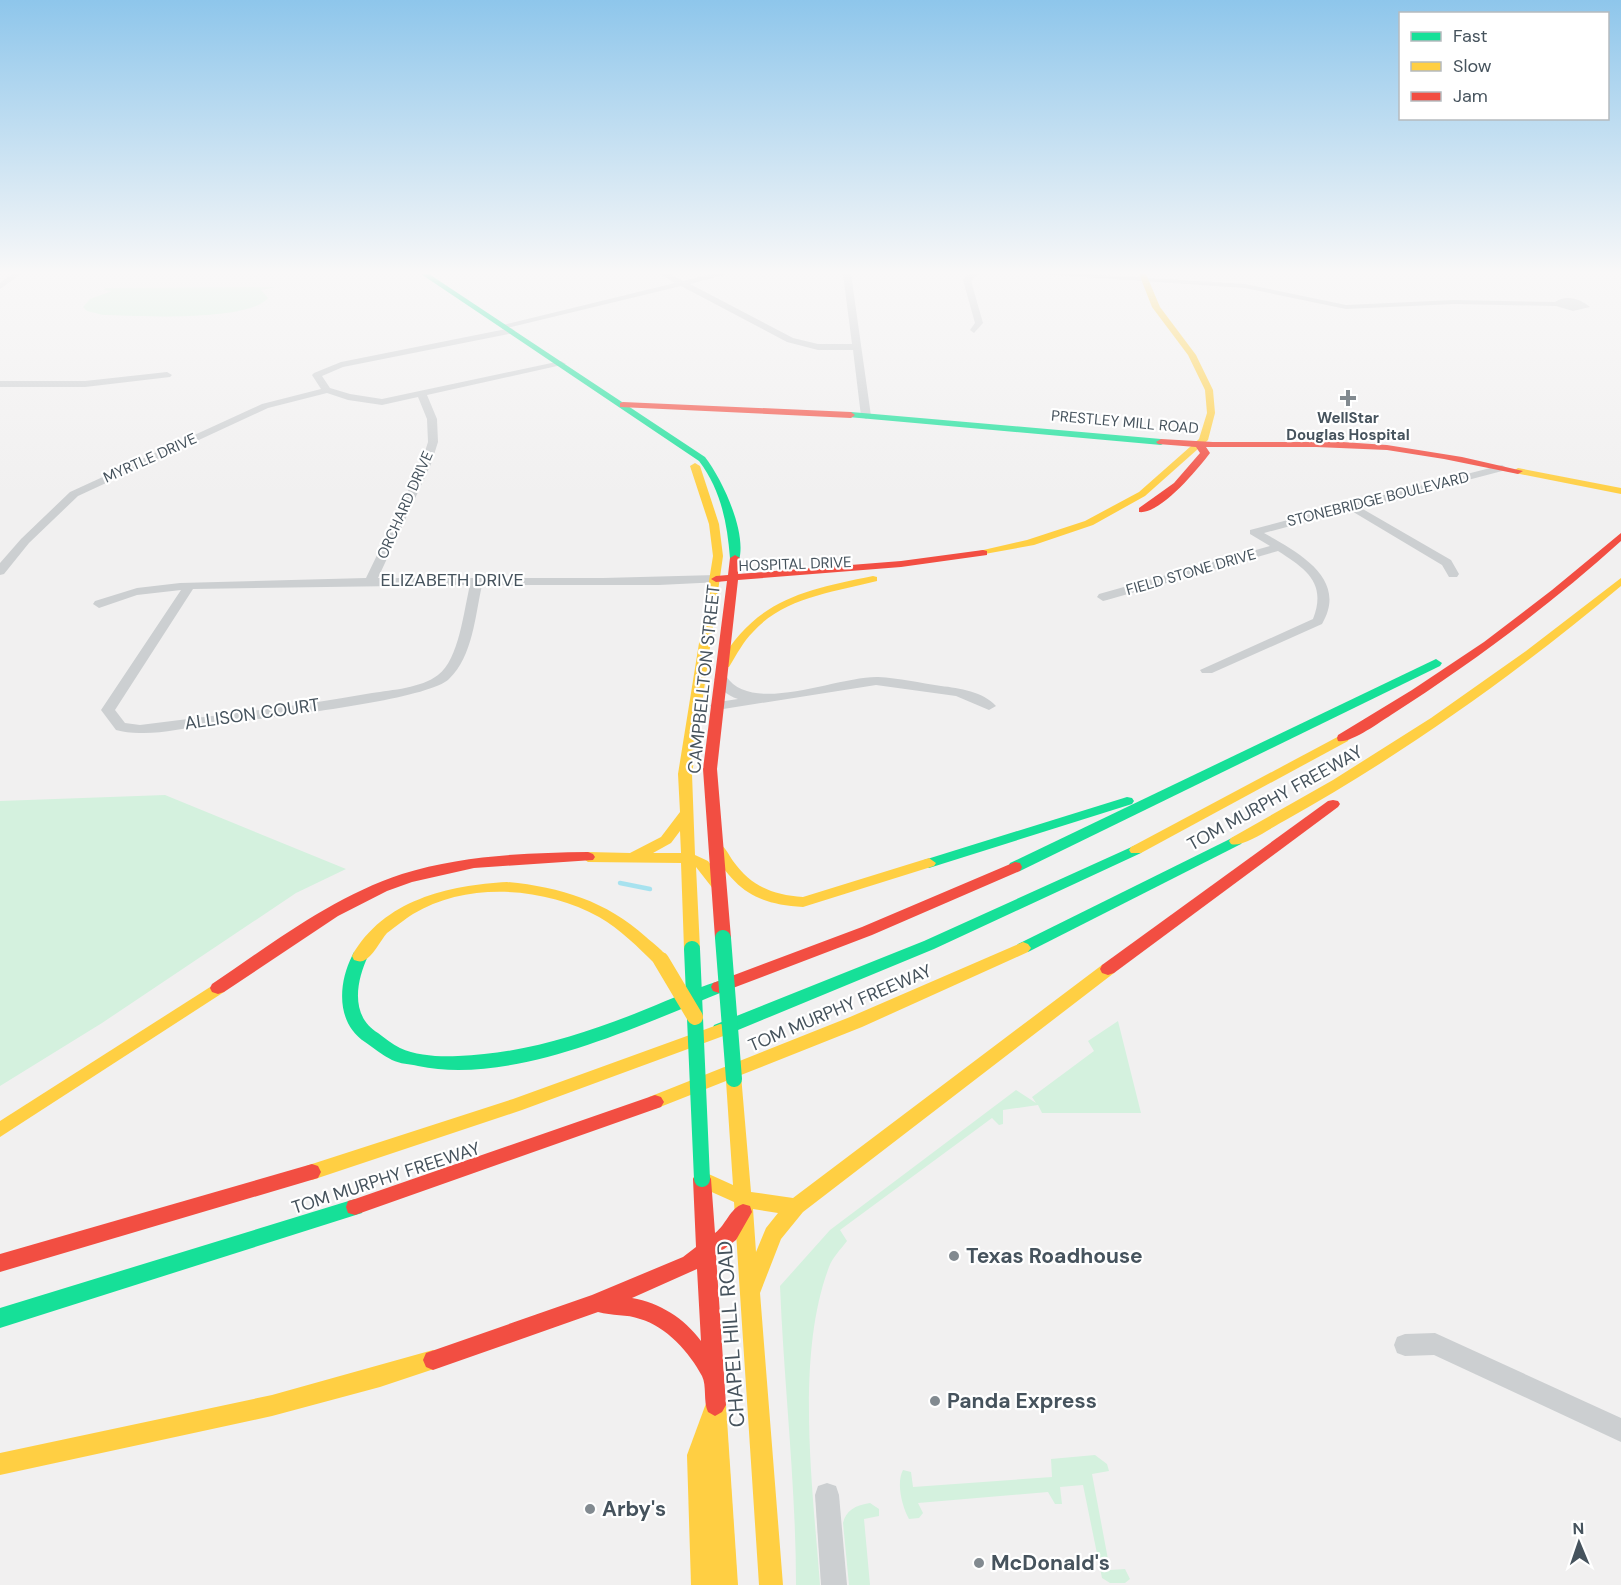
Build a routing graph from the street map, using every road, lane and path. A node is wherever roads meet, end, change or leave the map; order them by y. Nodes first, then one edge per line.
1 (419, 348) edge
2 (536, 348) edge
3 (855, 348) edge
4 (1187, 348) edge
5 (561, 364) junction
6 (167, 375) dead end
7 (0, 384) edge
8 (327, 390) junction
9 (422, 395) junction
10 (623, 405) junction
11 (866, 416) junction
12 (1208, 428) junction
13 (1149, 440) junction
14 (1200, 445) junction
15 (1266, 445) junction
16 (681, 446) junction
17 (1184, 458) junction
18 (1502, 468) junction
19 (1617, 490) edge
20 (1349, 505) junction
21 (1621, 536) edge
22 (735, 547) junction
23 (1279, 547) junction
24 (0, 571) edge
25 (790, 574) junction
26 (1454, 574) dead end
27 (877, 578) junction
28 (716, 579) junction
29 (371, 580) junction
30 (477, 580) junction
31 (733, 580) junction
32 (1621, 581) edge
33 (189, 587) junction
34 (1103, 597) dead end
35 (99, 604) dead end
36 (1521, 621) junction
37 (1207, 670) dead end
38 (700, 677) junction
39 (721, 679) junction
40 (785, 696) junction
41 (717, 706) junction
42 (989, 706) dead end
43 (1374, 765) junction
44 (1197, 779) junction
45 (687, 812) junction
46 (717, 848) junction
47 (630, 858) junction
48 (688, 858) junction
49 (719, 886) junction
50 (695, 1017) junction
51 (734, 1079) joint
52 (698, 1080) joint
53 (0, 1130) edge
54 (702, 1179) junction
55 (742, 1197) junction
56 (796, 1206) junction
57 (743, 1212) junction
58 (705, 1255) junction
59 (0, 1263) edge
60 (749, 1295) junction
61 (595, 1304) junction
62 (0, 1318) edge
63 (1405, 1345) dead end
64 (712, 1373) junction
65 (714, 1408) junction
66 (1621, 1430) edge
67 (0, 1464) edge
68 (827, 1495) dead end
69 (703, 1585) edge
70 (726, 1585) edge
71 (771, 1585) edge
72 (834, 1585) edge

1 - 8 street
2 - 5 main road, CAMPBELLTON STREET
3 - 11 street
4 - 12 main road, HOSPITAL DRIVE
5 - 9 street
5 - 10 main road, CAMPBELLTON STREET
6 - 7 street
8 - 9 street
8 - 24 street, MYRTLE DRIVE
9 - 29 street, ORCHARD DRIVE
10 - 11 main road, PRESTLEY MILL ROAD
10 - 16 main road, CAMPBELLTON STREET
11 - 13 main road, PRESTLEY MILL ROAD
12 - 14 main road, HOSPITAL DRIVE
12 - 15 main road
13 - 14 main road, PRESTLEY MILL ROAD
13 - 17 main road
14 - 15 main road, PRESTLEY MILL ROAD
14 - 17 main road, HOSPITAL DRIVE
14 - 27 main road, HOSPITAL DRIVE
15 - 18 main road, PRESTLEY MILL ROAD
16 - 22 main road, CAMPBELLTON STREET
16 - 28 main road, CAMPBELLTON STREET
17 - 25 main road, HOSPITAL DRIVE
18 - 19 main road, PRESTLEY MILL ROAD
18 - 20 street, STONEBRIDGE BOULEVARD
20 - 23 street, STONEBRIDGE BOULEVARD
20 - 26 street
21 - 36 main road, TOM MURPHY FREEWAY
22 - 25 main road
22 - 31 main road, CAMPBELLTON STREET
23 - 34 street, FIELD STONE DRIVE
23 - 37 street
25 - 31 main road, HOSPITAL DRIVE
27 - 31 main road, HOSPITAL DRIVE
27 - 39 main road
28 - 30 street, ELIZABETH DRIVE
28 - 31 main road, HOSPITAL DRIVE
28 - 38 main road, CAMPBELLTON STREET
29 - 30 street, ELIZABETH DRIVE
29 - 33 street, ELIZABETH DRIVE
30 - 33 street, ALLISON COURT
31 - 39 main road, CAMPBELLTON STREET
32 - 43 main road, TOM MURPHY FREEWAY
33 - 35 street, ELIZABETH DRIVE
36 - 44 main road
36 - 59 main road, TOM MURPHY FREEWAY
38 - 41 main road
38 - 45 main road, CAMPBELLTON STREET
39 - 40 street
39 - 41 main road, CAMPBELLTON STREET
40 - 41 street
40 - 42 street
41 - 46 main road, CAMPBELLTON STREET
43 - 56 main road
43 - 62 main road, TOM MURPHY FREEWAY
44 - 46 main road
44 - 50 main road, bridge
45 - 47 main road
45 - 48 main road, CAMPBELLTON STREET
46 - 49 main road, CAMPBELLTON STREET
47 - 48 main road
47 - 53 main road
48 - 49 main road
48 - 50 main road, CAMPBELLTON STREET, bridge
49 - 51 main road, CAMPBELLTON STREET, bridge
50 - 52 main road, CAMPBELLTON STREET, bridge
51 - 55 main road, CHAPEL HILL ROAD
52 - 54 main road, CHAPEL HILL ROAD, bridge
54 - 55 main road
54 - 58 main road, CHAPEL HILL ROAD
55 - 56 main road
55 - 57 main road, CHAPEL HILL ROAD
56 - 60 main road
57 - 58 main road
57 - 60 main road, CHAPEL HILL ROAD
58 - 61 main road
58 - 64 main road, CHAPEL HILL ROAD
60 - 71 main road, CHAPEL HILL ROAD
61 - 64 main road
61 - 67 main road
63 - 66 street
64 - 65 main road, CHAPEL HILL ROAD
65 - 69 main road
65 - 70 main road, CHAPEL HILL ROAD
68 - 72 street

